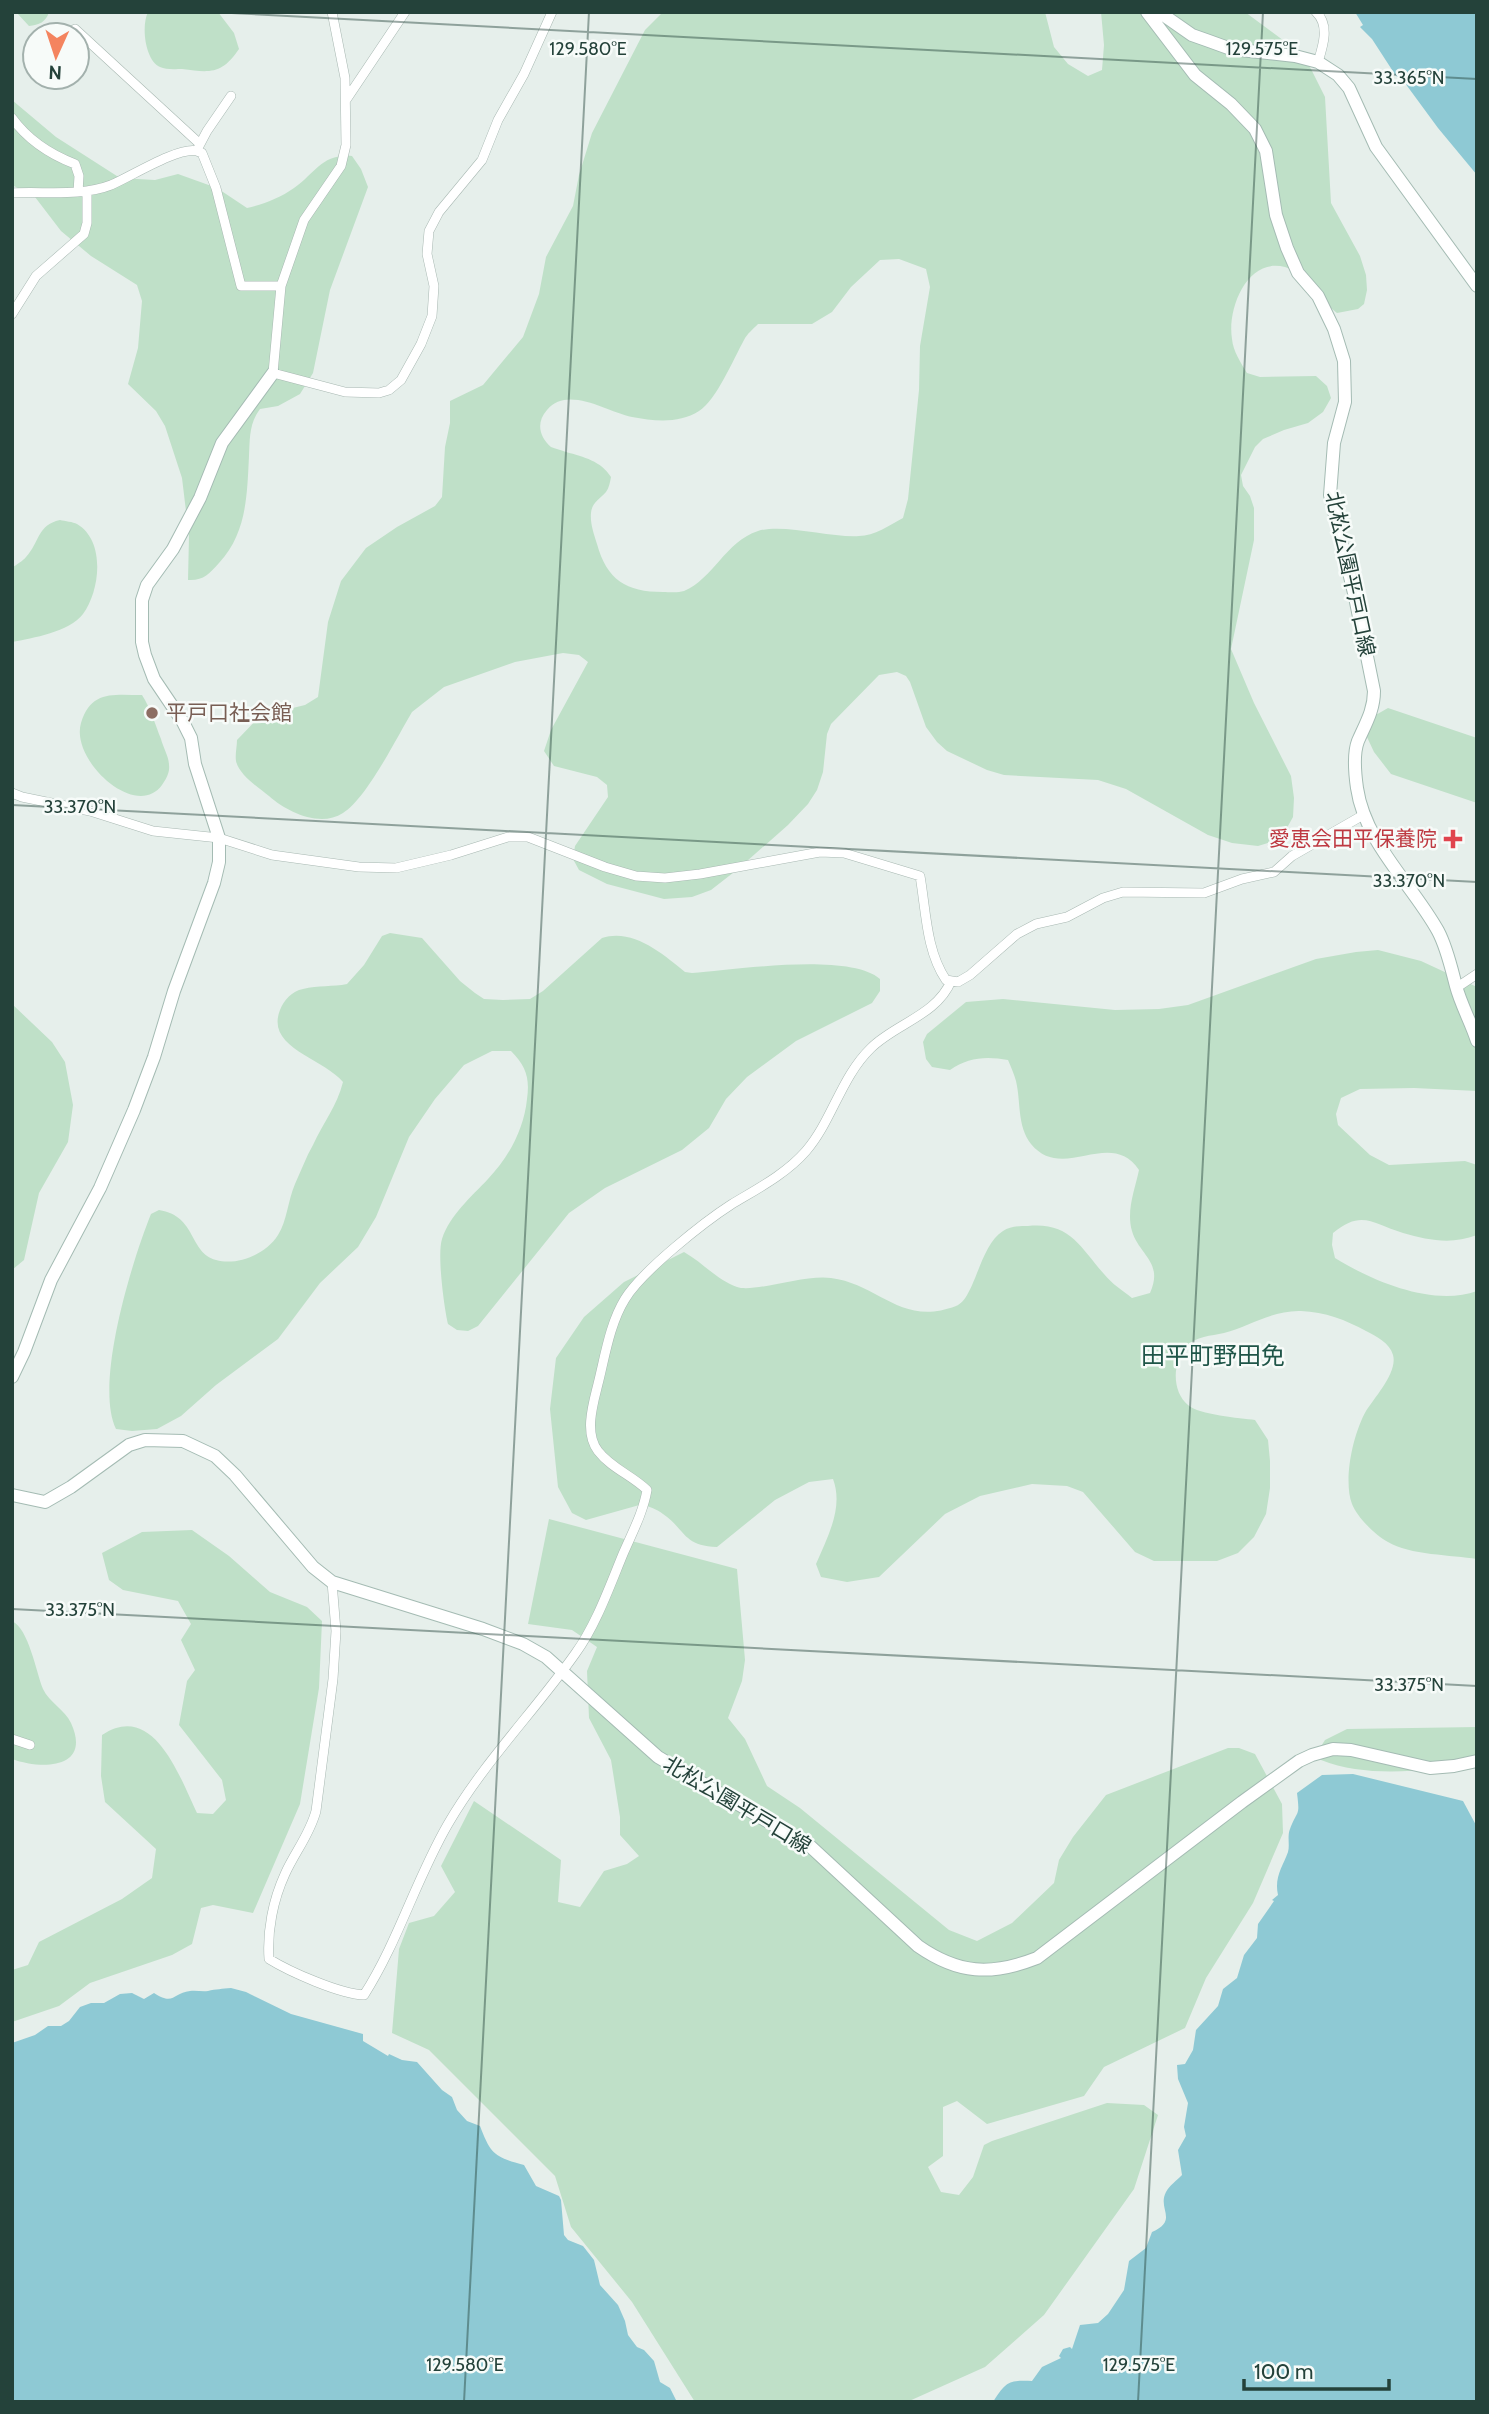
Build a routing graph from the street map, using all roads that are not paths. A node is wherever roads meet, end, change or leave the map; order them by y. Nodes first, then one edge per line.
1 (332, 12) edge
2 (405, 12) edge
3 (552, 12) edge
4 (1147, 12) edge
5 (1159, 12) edge
6 (1316, 12) edge
7 (91, 45) edge
8 (1318, 62) junction
9 (231, 96) dead end
10 (346, 100) junction
11 (12, 118) edge
12 (198, 147) junction
13 (83, 191) junction
14 (12, 193) edge
15 (281, 286) junction
16 (1477, 286) edge
17 (12, 314) edge
18 (273, 373) junction
19 (12, 793) edge
20 (1365, 814) junction
21 (219, 838) junction
22 (1477, 974) edge
23 (951, 981) junction
24 (1456, 988) junction
25 (1477, 1041) edge
26 (12, 1377) edge
27 (12, 1495) edge
28 (331, 1582) junction
29 (563, 1670) junction
30 (12, 1739) edge
31 (30, 1745) dead end
32 (1477, 1761) edge

1 - 10 street
2 - 10 street
3 - 18 street
4 - 20 main road, 北松公園平戸口線
5 - 8 main road
6 - 8 street
7 - 12 street
8 - 16 main road
9 - 12 street
10 - 15 street
11 - 13 street
12 - 13 street
12 - 15 street
13 - 14 street
13 - 17 street
15 - 18 street
18 - 21 main road
19 - 21 street
20 - 23 street
20 - 24 main road, 北松公園平戸口線
21 - 23 street
21 - 26 main road
22 - 24 street
23 - 29 street
24 - 25 main road, 北松公園平戸口線
27 - 28 main road, 北松公園平戸口線
28 - 29 main road, 北松公園平戸口線
28 - 29 street
29 - 32 main road, 北松公園平戸口線
30 - 31 street

